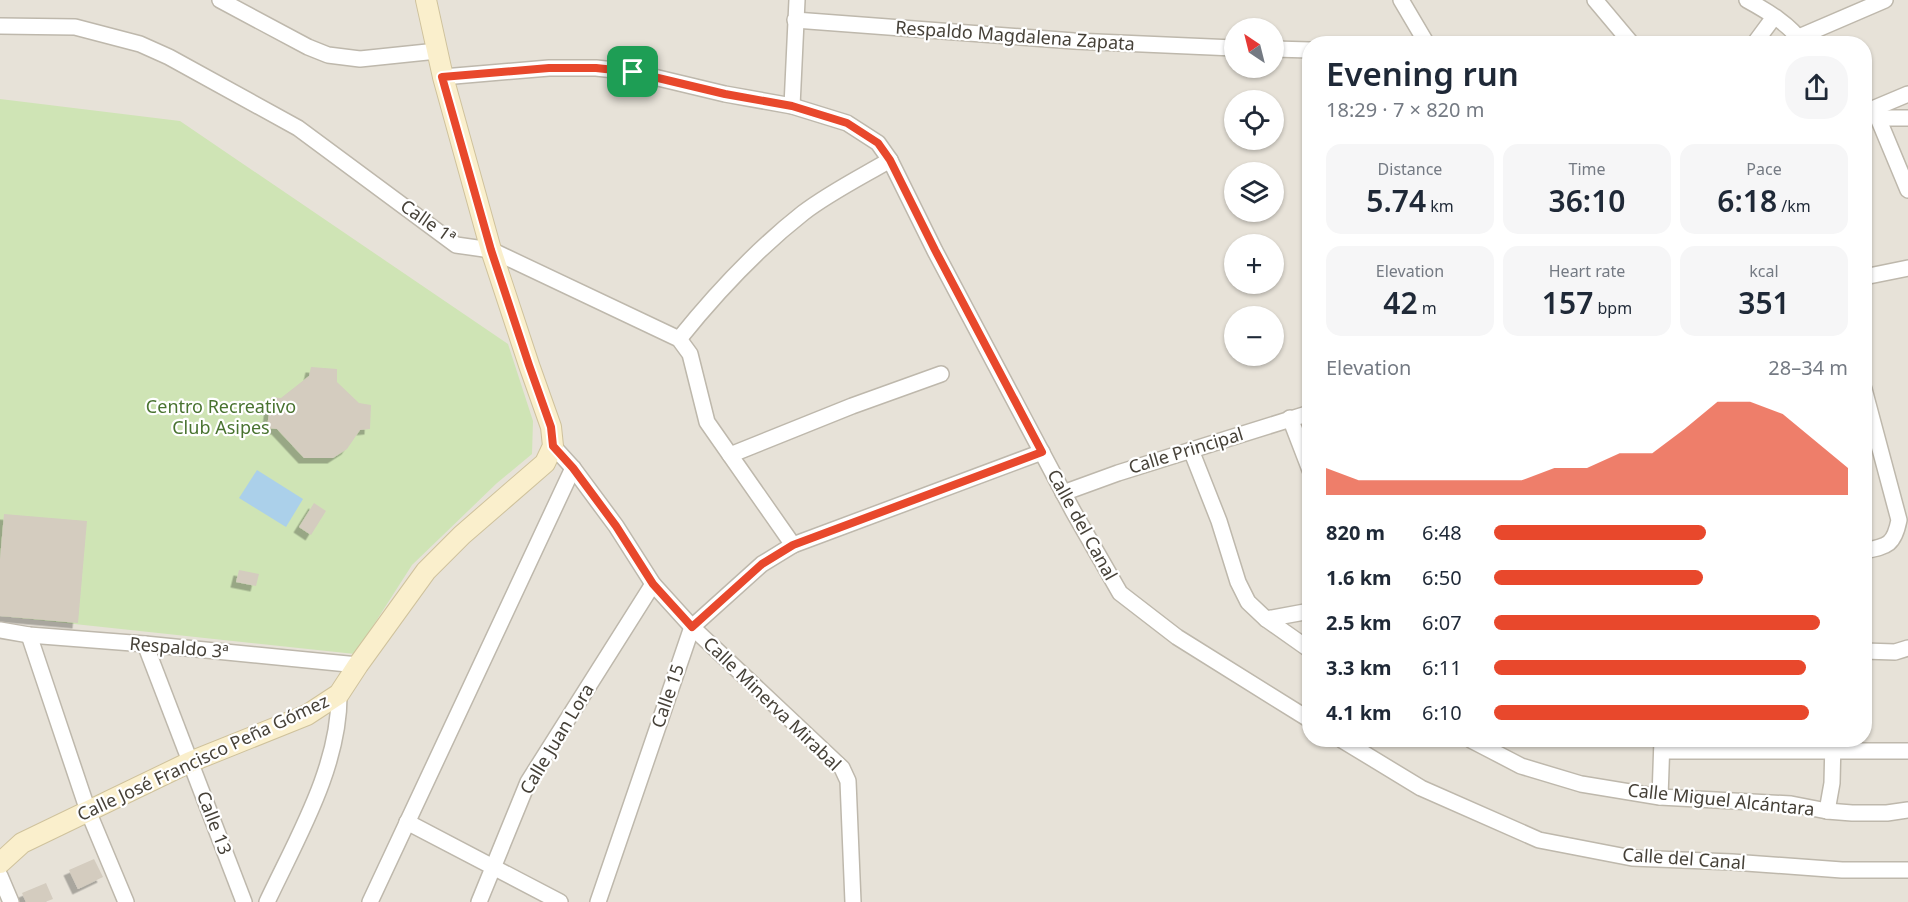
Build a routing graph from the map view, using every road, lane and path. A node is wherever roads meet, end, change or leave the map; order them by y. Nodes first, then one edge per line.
1 (220, 0) edge
2 (426, 0) edge
3 (797, 0) edge
4 (1401, 0) edge
5 (1595, 0) edge
6 (1885, 0) edge
7 (1753, 2) edge
8 (1856, 6) edge
9 (1774, 17) junction
10 (795, 20) junction
11 (0, 26) edge
12 (1422, 36) edge
13 (1625, 36) edge
14 (1760, 36) edge
15 (1796, 36) edge
16 (1807, 36) edge
17 (1224, 48) edge
18 (1284, 49) edge
19 (1302, 50) edge
20 (437, 51) junction
21 (442, 77) junction
22 (1908, 94) edge
23 (792, 106) junction
24 (1872, 112) edge
25 (1872, 113) edge
26 (1872, 115) edge
27 (1908, 118) edge
28 (890, 160) junction
29 (1908, 190) edge
30 (491, 250) junction
31 (1908, 268) edge
32 (1872, 276) edge
33 (679, 339) junction
34 (941, 374) dead end
35 (1302, 415) edge
36 (1290, 418) junction
37 (1872, 421) edge
38 (553, 446) junction
39 (1302, 449) edge
40 (1191, 450) junction
41 (1042, 452) junction
42 (730, 455) junction
43 (573, 468) junction
44 (1063, 493) junction
45 (793, 545) junction
46 (1872, 549) edge
47 (653, 584) junction
48 (1302, 612) edge
49 (1266, 619) junction
50 (692, 627) junction
51 (0, 630) edge
52 (28, 635) junction
53 (145, 644) junction
54 (1302, 644) edge
55 (1908, 648) edge
56 (1872, 651) edge
57 (358, 665) junction
58 (339, 694) junction
59 (1302, 715) edge
60 (1354, 747) edge
61 (1485, 747) edge
62 (1662, 747) edge
63 (1834, 747) edge
64 (1859, 747) edge
65 (1908, 751) edge
66 (190, 762) junction
67 (1660, 797) junction
68 (1908, 810) edge
69 (88, 811) junction
70 (1827, 811) junction
71 (407, 822) junction
72 (0, 863) edge
73 (494, 867) junction
74 (1908, 870) edge
75 (0, 876) edge
76 (11, 902) edge
77 (126, 902) edge
78 (244, 902) edge
79 (267, 902) edge
80 (370, 902) edge
81 (479, 902) edge
82 (560, 902) edge
83 (598, 902) edge
84 (853, 902) edge

1 - 20 street
2 - 20 street
3 - 10 street
4 - 12 street
5 - 13 street
6 - 8 street
7 - 9 street
8 - 16 street
9 - 14 street
9 - 15 street
10 - 17 street, Respaldo Magdalena Zapata
10 - 23 street
11 - 30 street, Calle 1ª
18 - 19 street
20 - 21 street
21 - 23 street, Calle del Canal
21 - 30 street
22 - 24 street
23 - 28 street, Calle del Canal
25 - 27 street
26 - 29 street
28 - 33 street
28 - 41 street, Calle del Canal
30 - 33 street, Calle 1ª
30 - 38 street
31 - 32 street
33 - 42 street
34 - 42 street
35 - 36 street, Calle Principal
36 - 39 street
36 - 40 street, Calle Principal
37 - 46 street
38 - 43 street, Calle Minerva Mirabal
38 - 57 street, Calle José Francisco Peña Gómez
40 - 44 street, Calle Principal
40 - 49 street
41 - 44 street, Calle del Canal
41 - 45 street, Calle 15
42 - 45 street
43 - 47 street, Calle Minerva Mirabal
43 - 71 street
44 - 59 street, Calle del Canal
45 - 50 street, Calle 15
47 - 50 street, Calle Minerva Mirabal
47 - 73 street, Calle Juan Lora
48 - 49 street
49 - 54 street
50 - 83 street, Calle 15
50 - 84 street, Calle Minerva Mirabal
51 - 52 street, Respaldo 3ª
52 - 53 street, Respaldo 3ª
52 - 69 street
53 - 57 street, Respaldo 3ª
53 - 66 street, Calle 13
55 - 56 street
57 - 58 street, Calle José Francisco Peña Gómez
58 - 66 street, Calle José Francisco Peña Gómez
58 - 79 street
60 - 74 street, Calle del Canal
61 - 67 street, Calle Miguel Alcántara
62 - 67 street
63 - 70 street
64 - 65 street
66 - 69 street, Calle José Francisco Peña Gómez
66 - 78 street, Calle 13
67 - 70 street, Calle Miguel Alcántara
68 - 70 street, Calle Miguel Alcántara
69 - 72 street, Calle José Francisco Peña Gómez
69 - 77 street
71 - 73 street
71 - 80 street
73 - 81 street, Calle Juan Lora
73 - 82 street
75 - 76 street

